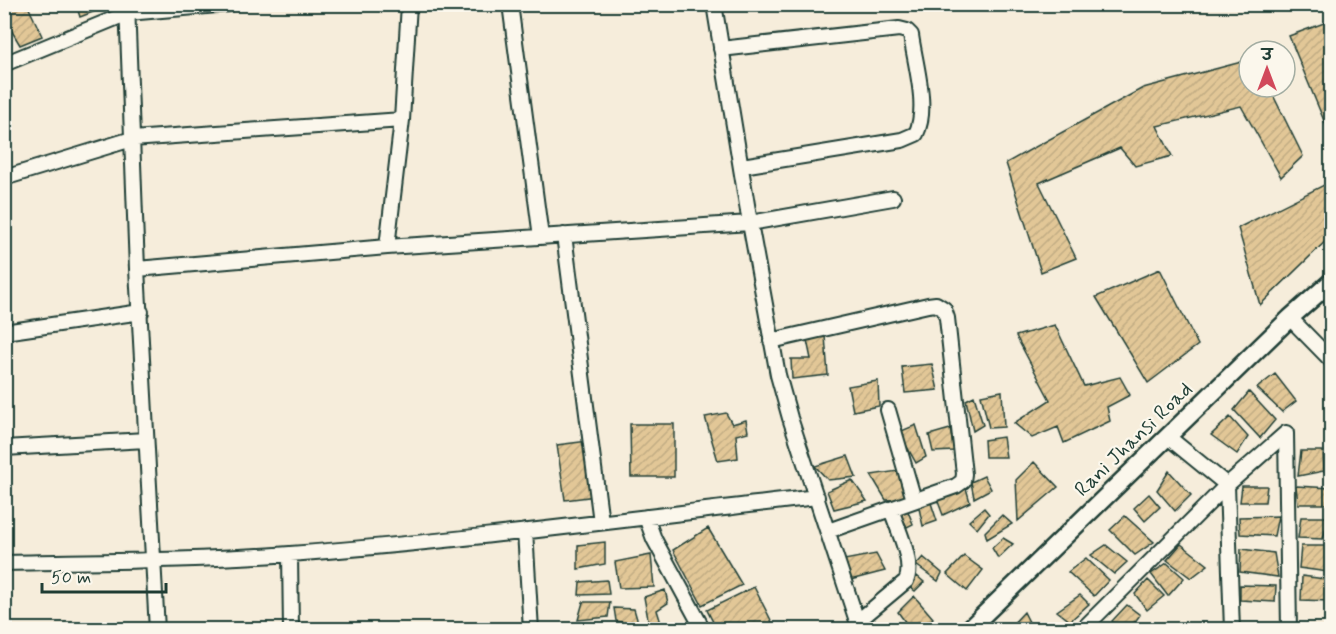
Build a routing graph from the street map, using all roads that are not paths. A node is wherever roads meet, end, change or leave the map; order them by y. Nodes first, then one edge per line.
1 (229, 4) edge
2 (409, 4) edge
3 (510, 4) edge
4 (714, 4) edge
5 (128, 9) edge
6 (721, 49) junction
7 (4, 64) edge
8 (402, 120) junction
9 (132, 139) junction
10 (742, 166) junction
11 (4, 178) edge
12 (893, 198) dead end
13 (750, 223) junction
14 (564, 234) junction
15 (541, 237) junction
16 (387, 247) junction
17 (137, 268) junction
18 (1332, 281) edge
19 (141, 312) junction
20 (1290, 318) junction
21 (4, 332) edge
22 (771, 341) junction
23 (1332, 361) edge
24 (888, 410) dead end
25 (1168, 437) junction
26 (147, 440) junction
27 (4, 448) edge
28 (1227, 485) junction
29 (817, 497) junction
30 (914, 500) junction
31 (891, 509) junction
32 (646, 517) junction
33 (601, 522) junction
34 (525, 531) junction
35 (828, 531) junction
36 (290, 554) junction
37 (155, 560) junction
38 (4, 563) edge
39 (699, 622) dead end
40 (858, 626) edge
41 (157, 630) edge
42 (291, 630) edge
43 (531, 630) edge
44 (968, 630) edge
45 (1082, 630) edge
46 (1232, 630) edge
47 (1289, 630) edge

1 - 5 street
2 - 8 street
3 - 15 street
4 - 6 street
5 - 7 street
5 - 9 street
6 - 10 street
6 - 10 street
8 - 9 street
8 - 16 street
9 - 11 street
9 - 17 street
10 - 13 street
12 - 13 street
13 - 14 street
13 - 22 street
14 - 15 street
14 - 33 street
15 - 16 street
16 - 17 street
17 - 19 street
18 - 20 street, Rani Jhansi Road
19 - 21 street
19 - 26 street
20 - 23 street
20 - 25 street, Rani Jhansi Road
22 - 29 street
22 - 30 street
24 - 30 street
25 - 28 street
25 - 44 street, Rani Jhansi Road
26 - 27 street
26 - 37 street
28 - 45 street
28 - 46 street
28 - 47 street
29 - 32 street
29 - 35 street
30 - 31 street
31 - 35 street
31 - 40 street
32 - 33 street
32 - 39 street
33 - 34 street
34 - 36 street
34 - 43 street
35 - 40 street
36 - 37 street
36 - 42 street
37 - 38 street
37 - 41 street

